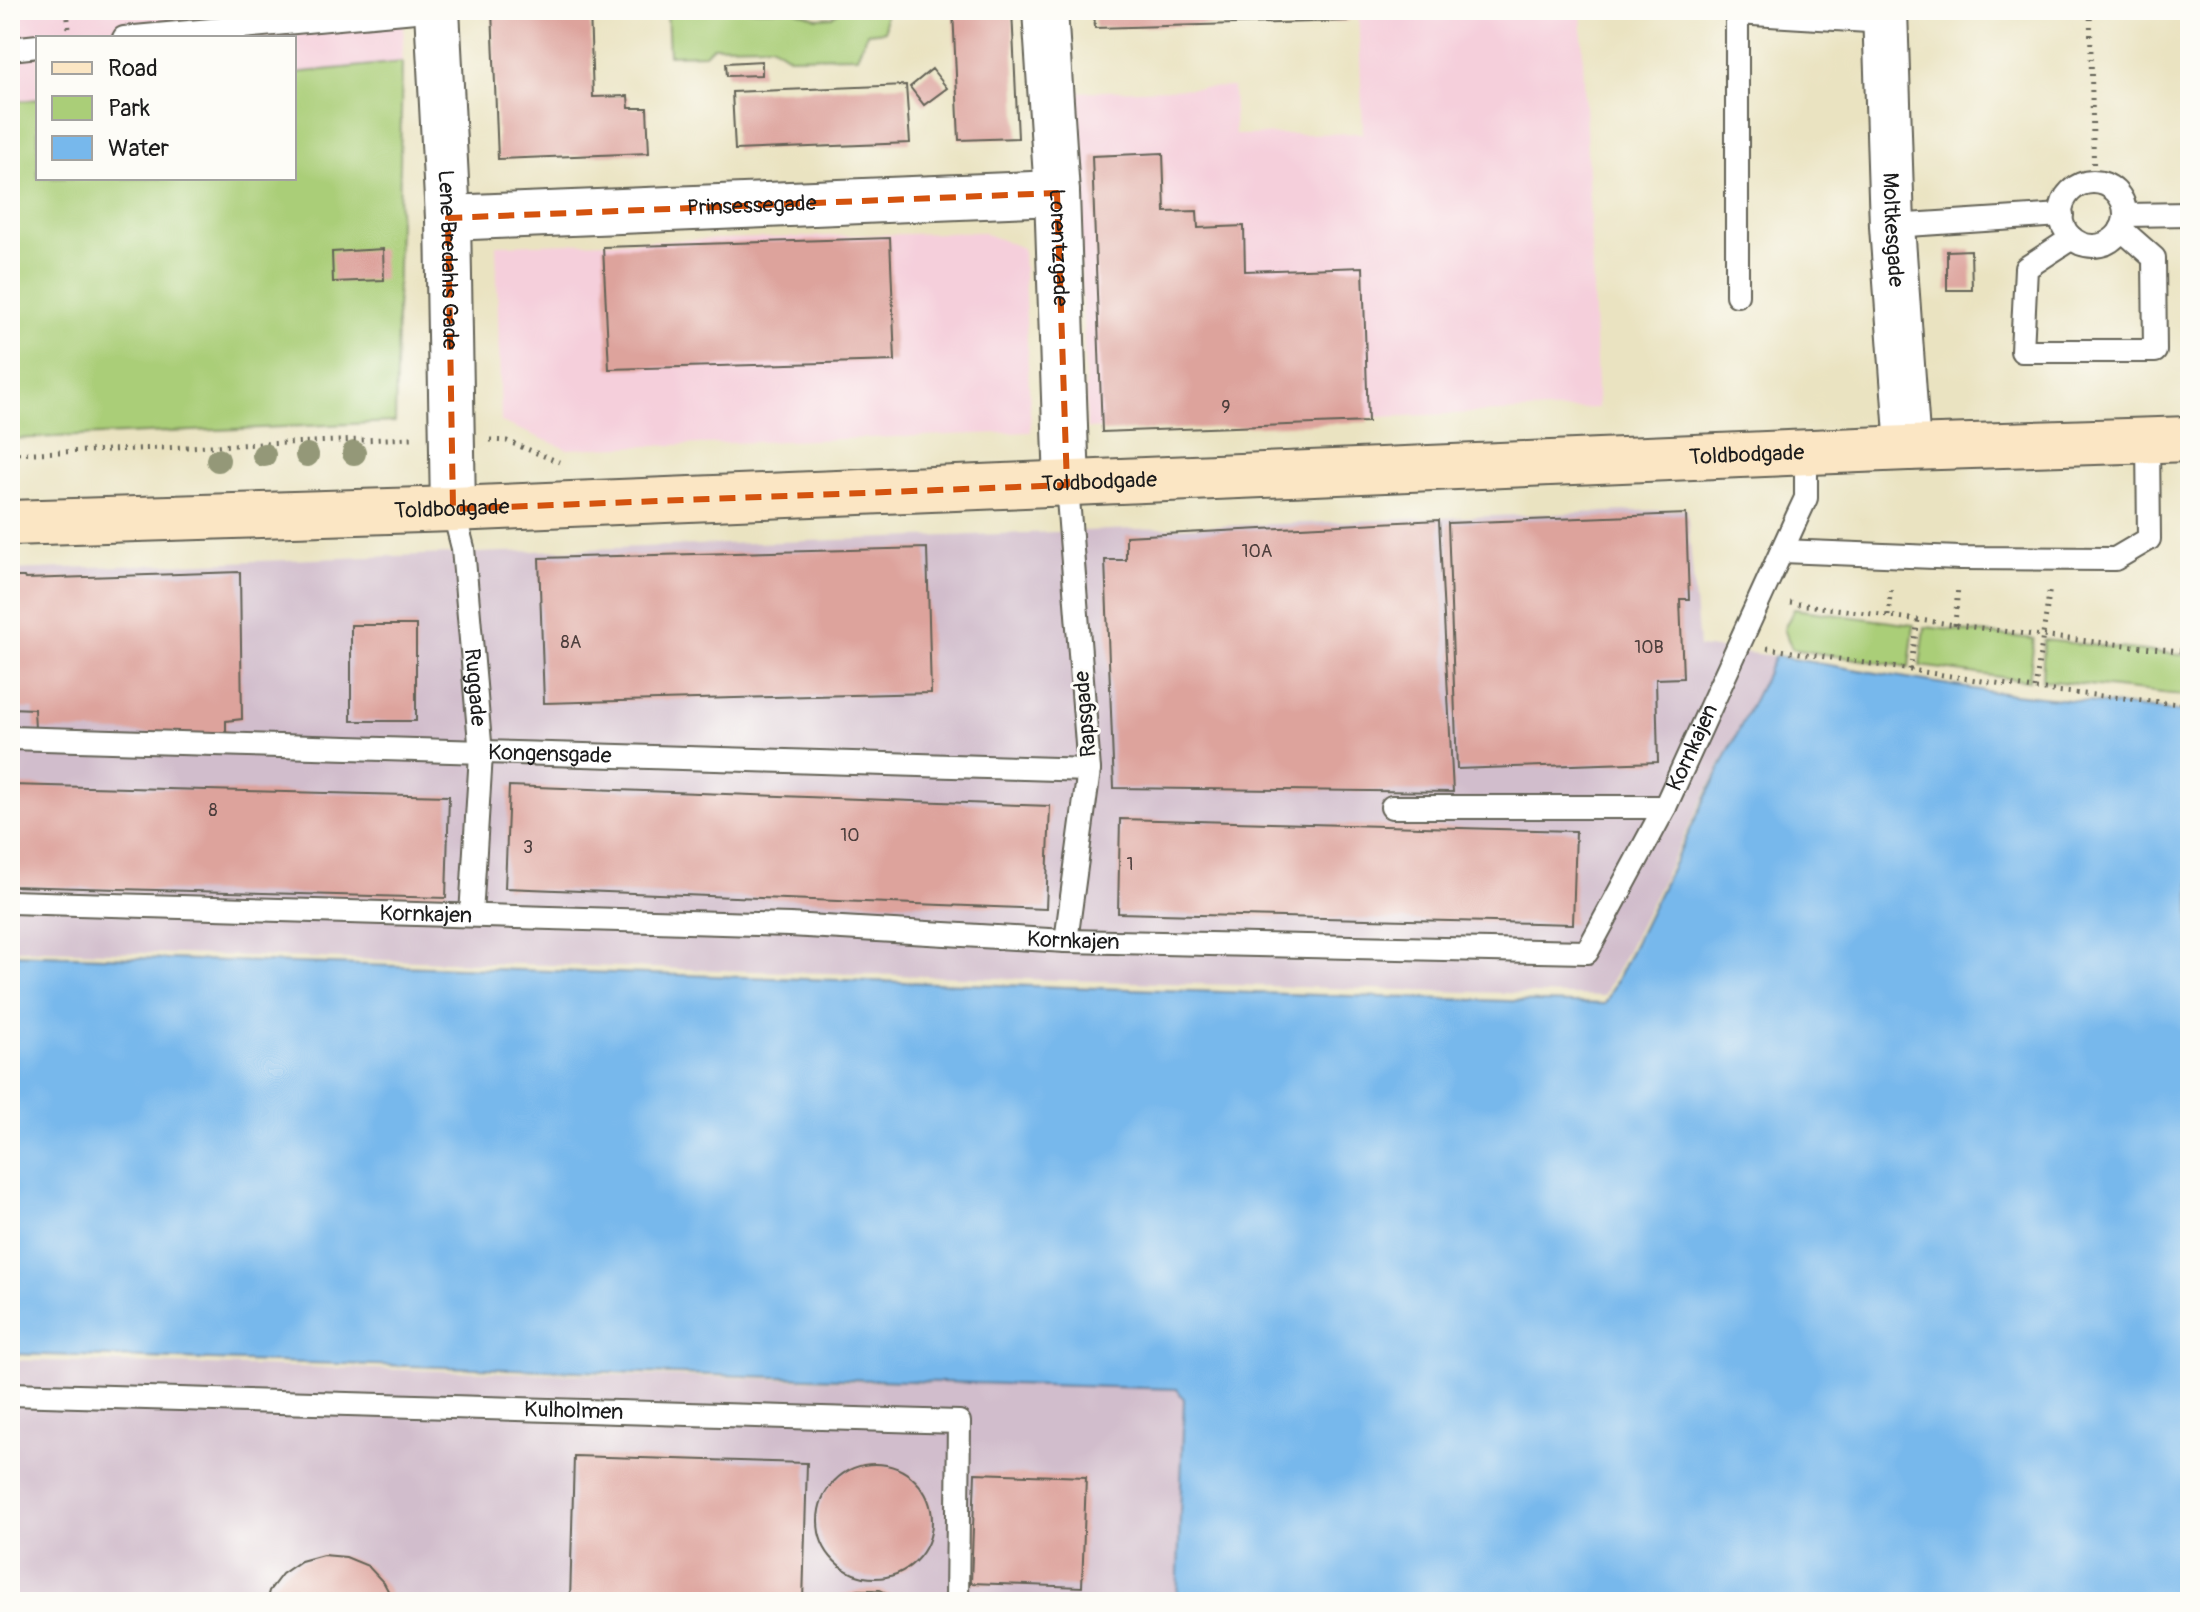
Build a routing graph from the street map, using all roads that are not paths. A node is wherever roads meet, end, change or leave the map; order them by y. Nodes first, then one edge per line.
1 (426, 10) edge
2 (437, 10) edge
3 (1045, 10) edge
4 (1885, 16) edge
5 (146, 36) edge
6 (36, 46) edge
7 (10, 49) edge
8 (1057, 193) junction
9 (2190, 214) edge
10 (2062, 215) junction
11 (448, 218) junction
12 (2123, 222) junction
13 (1892, 226) junction
14 (2072, 238) junction
15 (1737, 295) dead end
16 (2169, 440) edge
17 (1908, 448) junction
18 (1806, 453) junction
19 (1067, 485) junction
20 (453, 509) junction
21 (10, 523) edge
22 (1782, 551) junction
23 (10, 738) edge
24 (481, 754) junction
25 (1089, 770) junction
26 (1392, 807) dead end
27 (1665, 807) junction
28 (10, 902) edge
29 (471, 915) junction
30 (1066, 941) junction
31 (10, 1394) edge
32 (957, 1602) edge

1 - 5 lane
2 - 11 street, Lene Bredahls Gade
3 - 8 street, Lorentzgade
4 - 13 street, Moltkesgade
4 - 15 lane
6 - 7 lane
8 - 11 street, Prinsessegade
8 - 19 street, Lorentzgade
9 - 12 lane
10 - 12 lane
10 - 13 lane
10 - 14 lane
11 - 20 street, Lene Bredahls Gade
12 - 14 lane
12 - 14 lane
13 - 17 street, Moltkesgade
16 - 17 street, Toldbodgade
16 - 22 lane
17 - 18 street, Toldbodgade
18 - 19 street, Toldbodgade
18 - 22 lane, Kornkajen
19 - 20 street, Toldbodgade
19 - 25 lane, Rapsgade
20 - 21 street, Toldbodgade
20 - 24 lane, Ruggade
22 - 27 lane, Kornkajen
23 - 24 lane, Kongensgade
24 - 25 lane, Kongensgade
24 - 29 lane, Ruggade
25 - 30 lane, Rapsgade
26 - 27 lane
27 - 30 lane, Kornkajen
28 - 29 lane, Kornkajen
29 - 30 lane, Kornkajen
31 - 32 lane, Kulholmen

